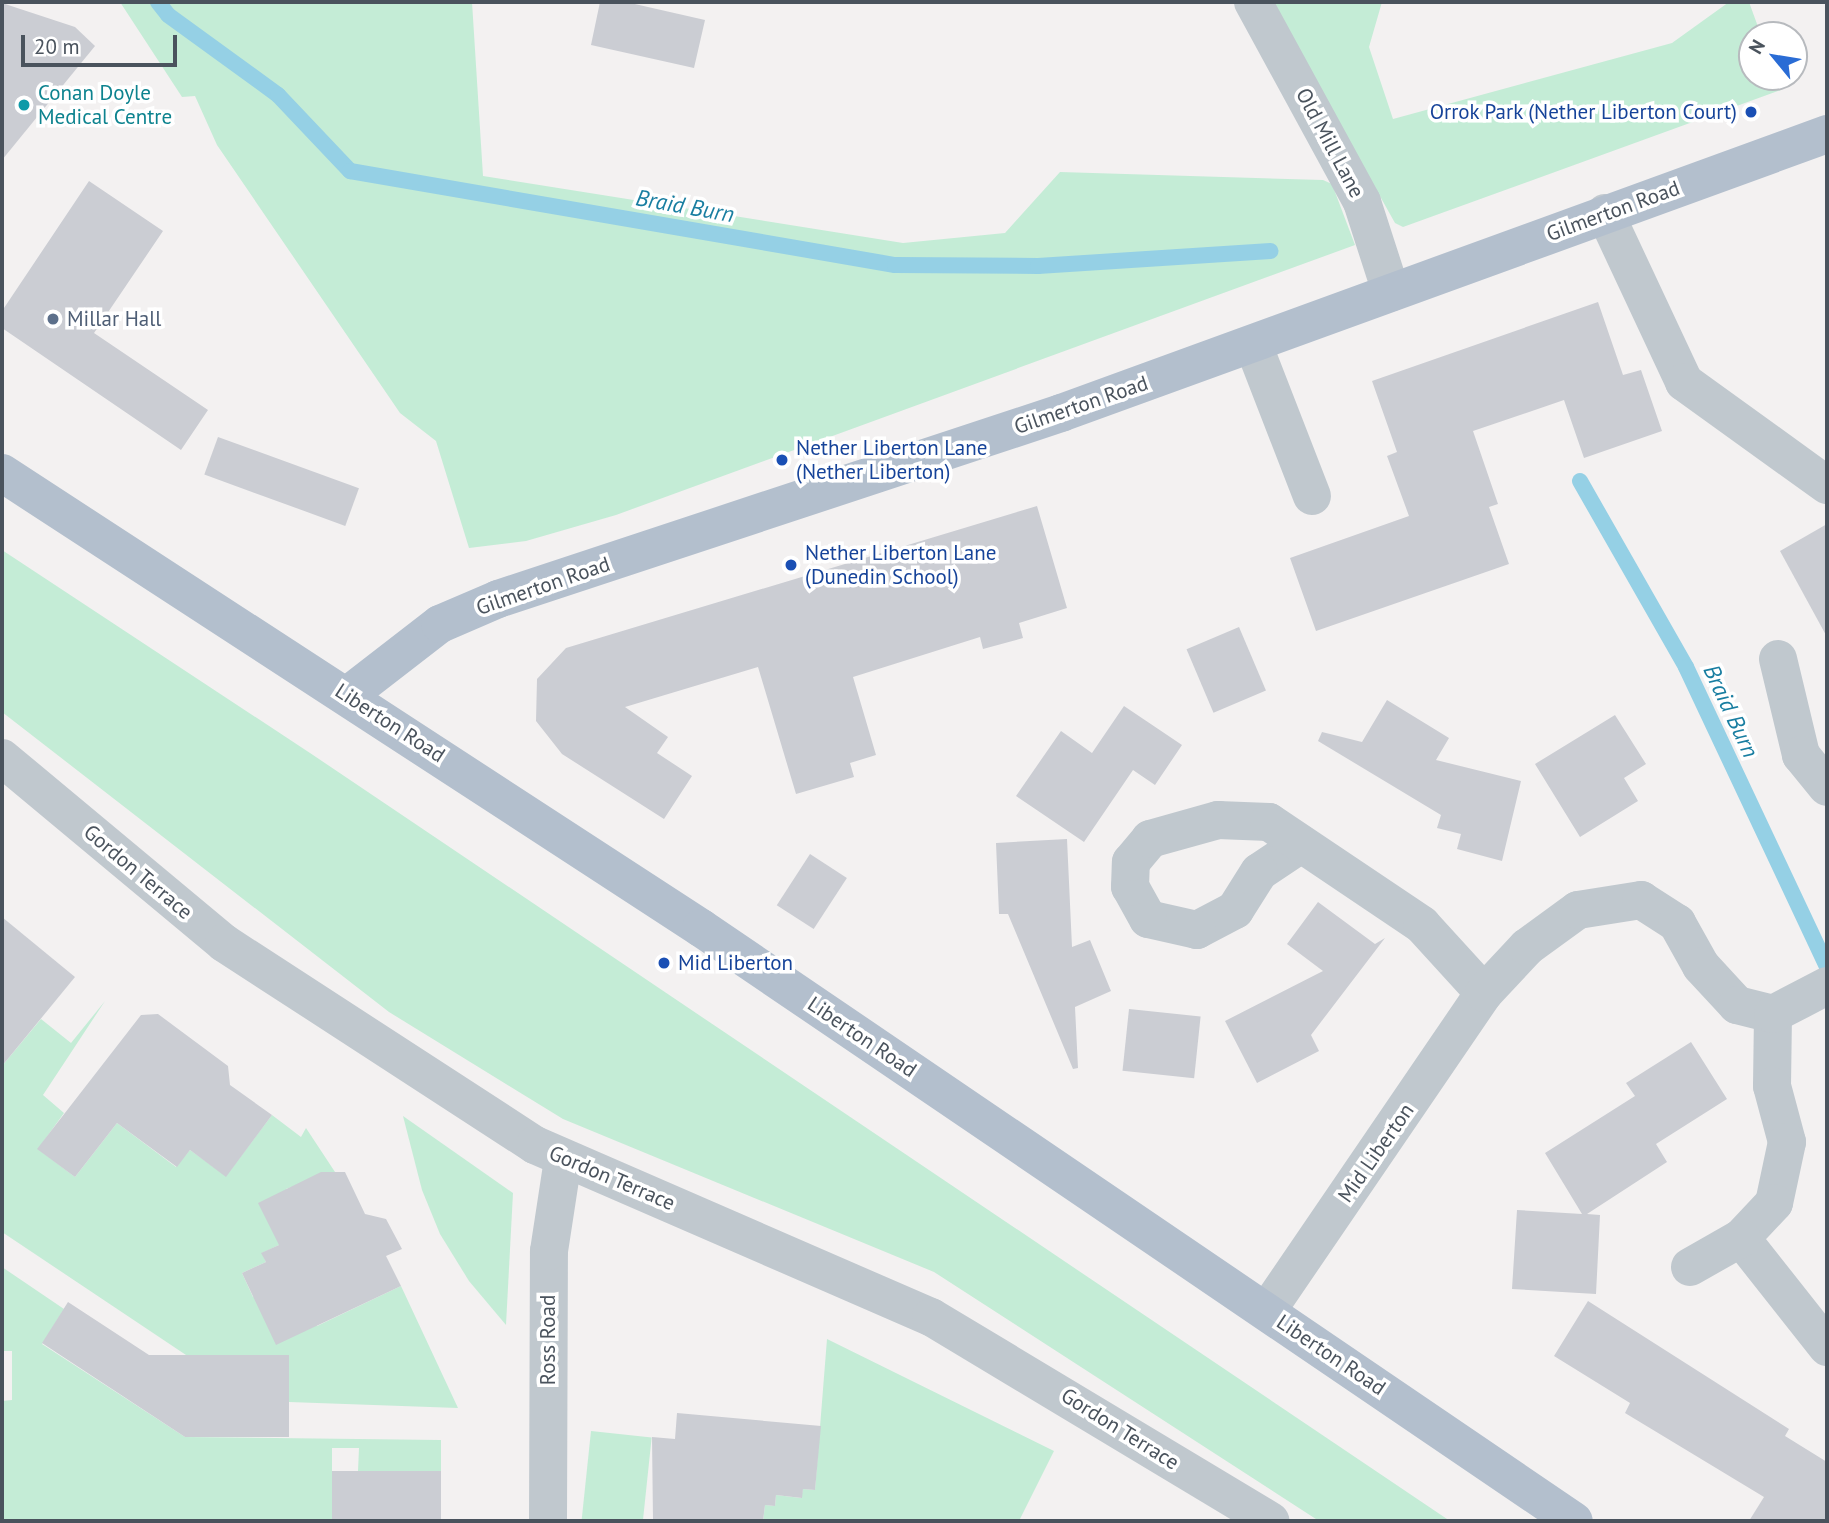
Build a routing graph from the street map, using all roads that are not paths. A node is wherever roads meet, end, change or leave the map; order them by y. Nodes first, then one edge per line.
1 (1253, 2) edge
2 (1827, 134) edge
3 (1605, 214) junction
4 (1391, 292) junction
5 (1253, 344) junction
6 (2, 473) edge
7 (1827, 485) edge
8 (1312, 496) dead end
9 (1778, 659) dead end
10 (348, 695) junction
11 (2, 758) edge
12 (1827, 787) edge
13 (1301, 844) dead end
14 (1827, 986) edge
15 (1484, 993) junction
16 (1773, 1014) junction
17 (563, 1160) junction
18 (1741, 1238) junction
19 (1690, 1267) dead end
20 (1267, 1311) junction
21 (1827, 1347) edge
22 (548, 1521) edge
23 (1270, 1521) edge
24 (1573, 1521) edge

1 - 4 street, Old Mill Lane
2 - 3 main road, Gilmerton Road
3 - 4 main road, Gilmerton Road
3 - 7 street
4 - 5 main road, Gilmerton Road
5 - 8 street
5 - 10 main road, Gilmerton Road
6 - 10 main road, Liberton Road
9 - 12 street
10 - 20 main road, Liberton Road
11 - 17 street, Gordon Terrace
13 - 15 street
14 - 16 street
15 - 16 street, Mid Liberton
15 - 20 street, Mid Liberton
16 - 18 street
17 - 22 street, Ross Road
17 - 23 street, Gordon Terrace
18 - 19 street
18 - 21 street
20 - 24 main road, Liberton Road

